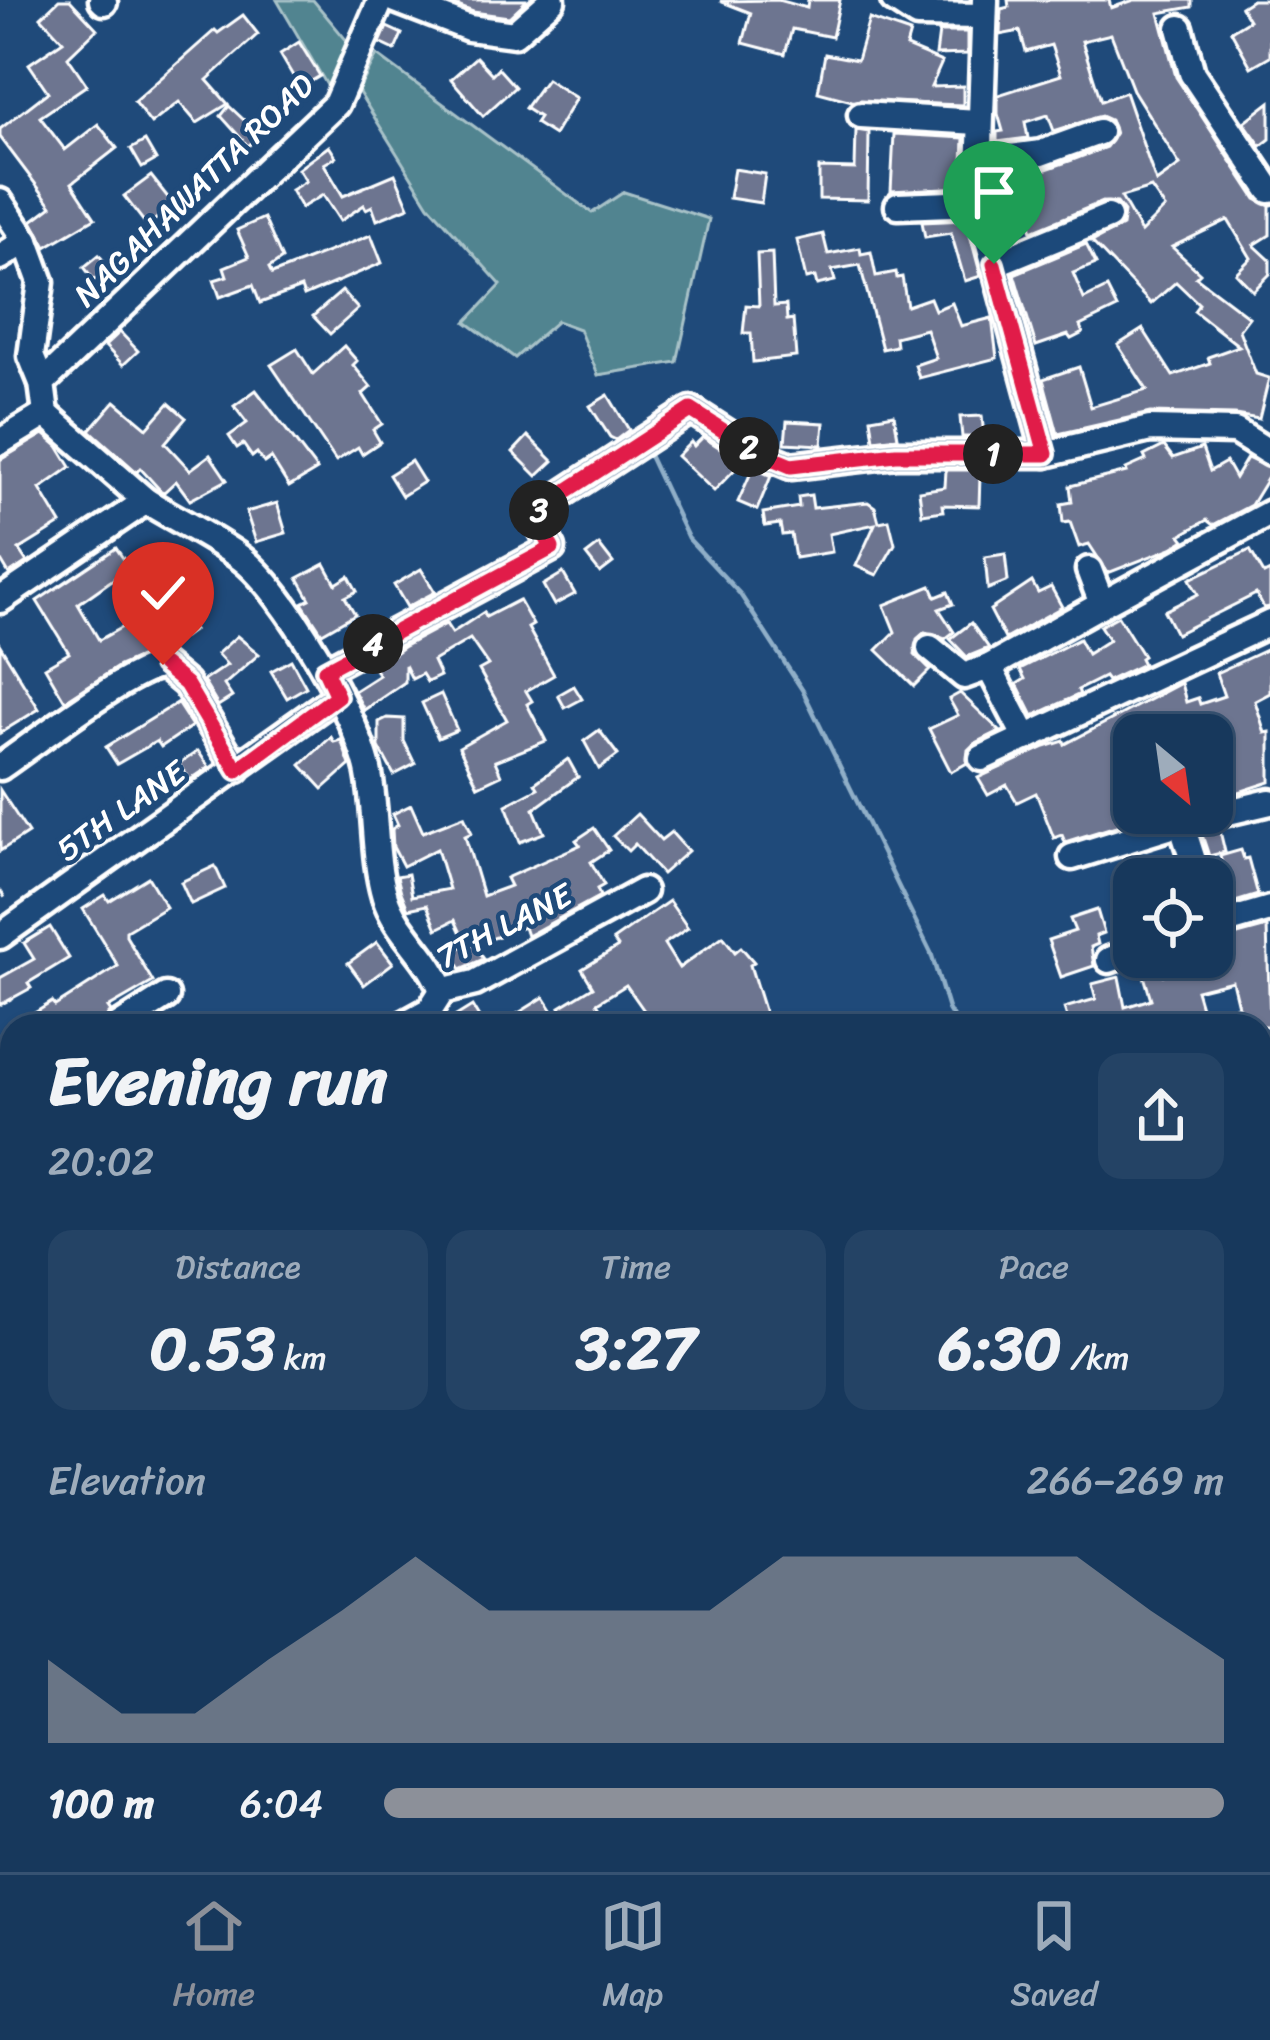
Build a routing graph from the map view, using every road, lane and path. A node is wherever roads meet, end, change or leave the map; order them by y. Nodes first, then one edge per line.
1 (381, 0) edge
2 (396, 0) edge
3 (552, 0) edge
4 (894, 0) edge
5 (984, 8) edge
6 (1180, 28) dead end
7 (861, 115) dead end
8 (978, 122) junction
9 (1100, 132) dead end
10 (979, 161) junction
11 (1270, 190) edge
12 (0, 202) edge
13 (978, 203) junction
14 (898, 206) dead end
15 (1108, 217) dead end
16 (26, 241) junction
17 (0, 257) edge
18 (994, 264) junction
19 (42, 383) junction
20 (46, 414) junction
21 (0, 442) edge
22 (1270, 453) edge
23 (1046, 454) junction
24 (146, 501) junction
25 (1270, 513) edge
26 (1089, 570) dead end
27 (0, 600) edge
28 (1102, 604) junction
29 (1270, 623) edge
30 (930, 648) dead end
31 (989, 667) junction
32 (325, 670) junction
33 (337, 696) junction
34 (1025, 738) junction
35 (982, 758) dead end
36 (0, 767) edge
37 (237, 770) junction
38 (1270, 802) edge
39 (1233, 811) edge
40 (1146, 834) edge
41 (1072, 857) dead end
42 (643, 891) dead end
43 (1270, 909) edge
44 (1233, 919) edge
45 (0, 936) edge
46 (1113, 959) edge
47 (1109, 960) dead end
48 (442, 991) junction
49 (166, 996) dead end
50 (138, 1014) edge
51 (423, 1014) edge

1 - 19 street, NAGAHAWATTA ROAD
2 - 3 street
4 - 5 street
5 - 8 street
6 - 11 street
7 - 8 street
8 - 10 street
9 - 10 street
10 - 13 street
12 - 16 street
13 - 14 street
13 - 18 street
15 - 18 street
16 - 17 street
16 - 19 street
18 - 23 street
19 - 20 street
20 - 21 street
20 - 24 street
22 - 23 street
23 - 32 street
24 - 27 street
24 - 32 street
25 - 28 street
26 - 28 street
28 - 31 street
29 - 34 street
30 - 31 street
31 - 34 street
32 - 33 street
33 - 37 street, 5TH LANE
33 - 48 street
34 - 35 street
36 - 37 street
37 - 45 street, 5TH LANE
38 - 39 street
40 - 41 street
42 - 48 street, 7TH LANE
43 - 44 street
46 - 47 street
48 - 51 street, 7TH LANE
49 - 50 street

